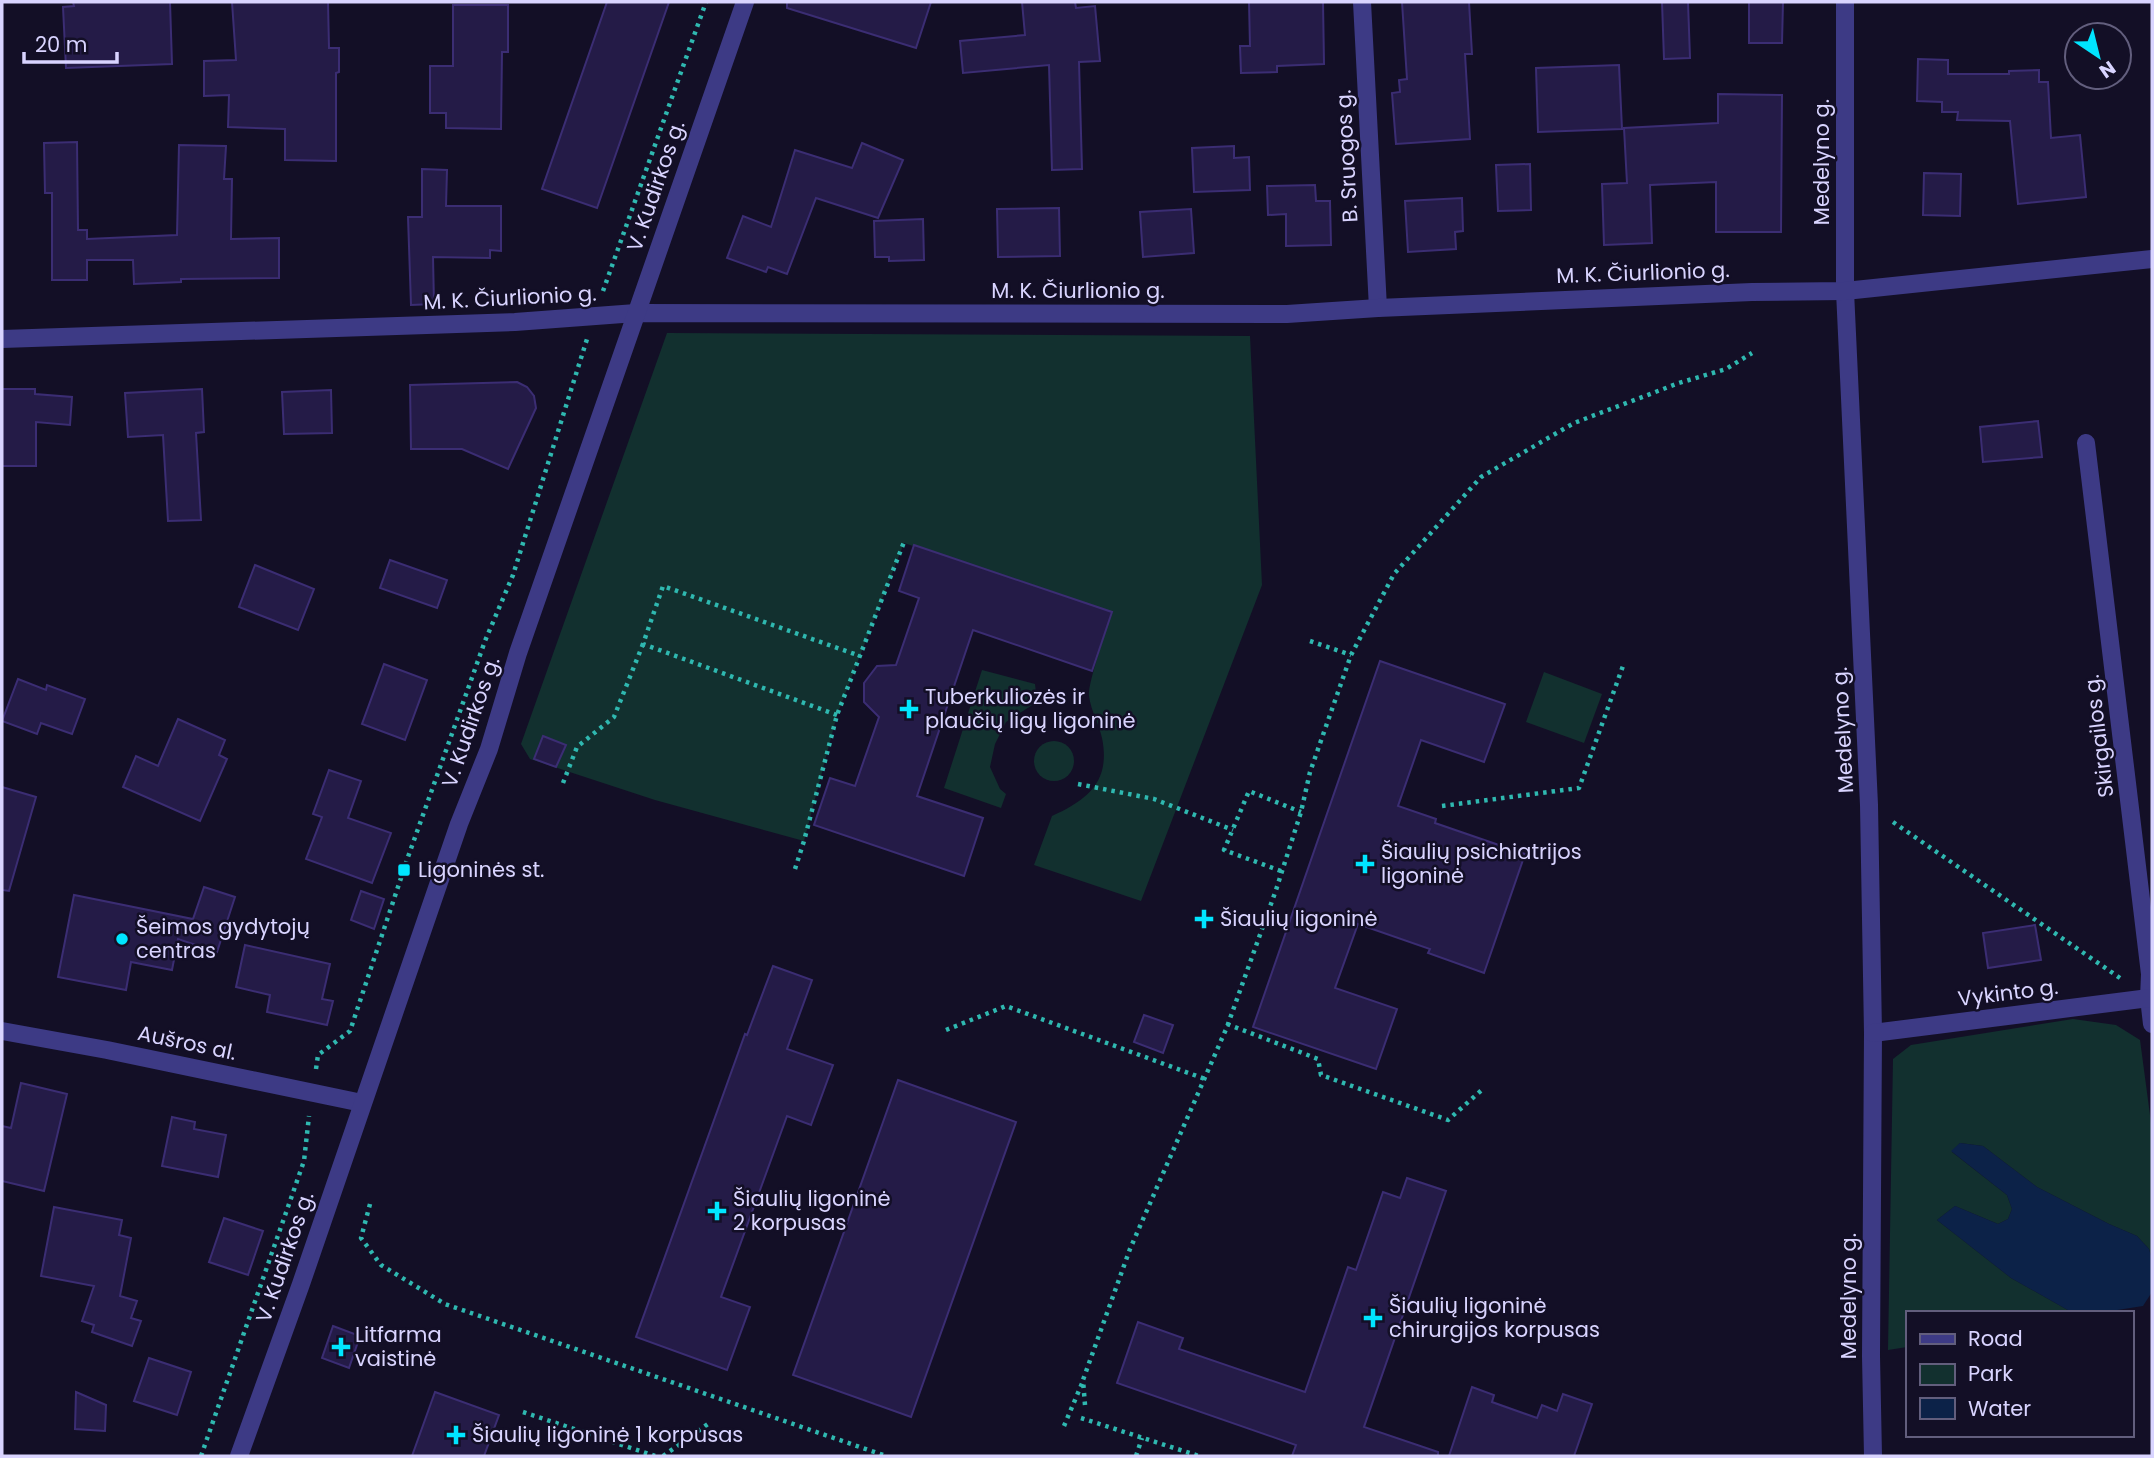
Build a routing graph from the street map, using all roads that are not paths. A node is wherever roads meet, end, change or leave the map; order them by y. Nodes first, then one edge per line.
1 (744, 2) edge
2 (1362, 2) edge
3 (1845, 2) edge
4 (2152, 260) edge
5 (1845, 291) junction
6 (1378, 308) junction
7 (636, 313) junction
8 (2, 339) edge
9 (2086, 443) dead end
10 (2149, 998) junction
11 (2152, 1024) edge
12 (2, 1031) edge
13 (1873, 1033) junction
14 (362, 1103) junction
15 (239, 1456) edge
16 (1873, 1456) edge

1 - 7 street, V. Kudirkos g.
2 - 6 street, B. Sruogos g.
3 - 5 street, Medelyno g.
4 - 5 street, M. K. Čiurlionio g.
5 - 6 street, M. K. Čiurlionio g.
5 - 13 street, Medelyno g.
6 - 7 street, M. K. Čiurlionio g.
7 - 8 street, M. K. Čiurlionio g.
7 - 14 street, V. Kudirkos g.
9 - 10 street, Skirgailos g.
10 - 11 street, Skirgailos g.
10 - 13 street, Vykinto g.
12 - 14 street, Aušros al.
13 - 16 street, Medelyno g.
14 - 15 street, V. Kudirkos g.

